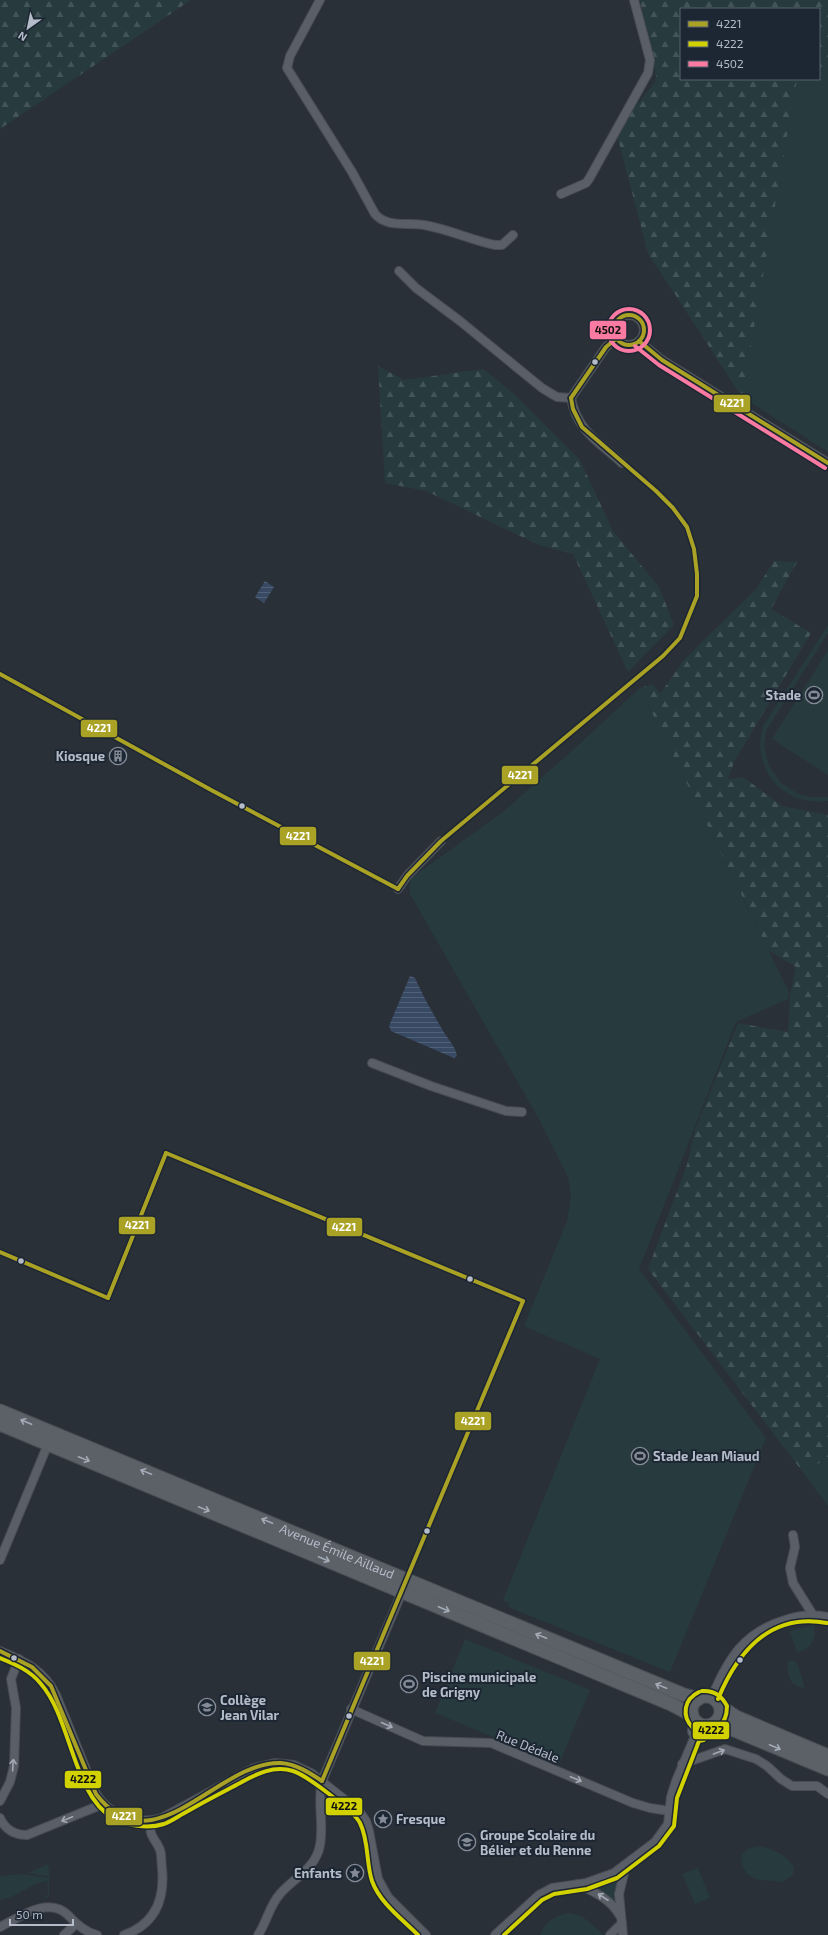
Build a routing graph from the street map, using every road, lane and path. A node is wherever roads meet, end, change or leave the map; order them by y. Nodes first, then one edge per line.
1 (320, 0) edge
2 (634, 0) edge
3 (561, 194) dead end
4 (513, 235) dead end
5 (399, 271) dead end
6 (617, 338) junction
7 (639, 341) junction
8 (571, 398) junction
9 (622, 463) dead end
10 (828, 463) edge
11 (441, 841) dead end
12 (398, 889) dead end
13 (372, 1063) dead end
14 (522, 1112) dead end
15 (0, 1411) edge
16 (0, 1424) edge
17 (48, 1444) junction
18 (793, 1535) dead end
19 (0, 1560) edge
20 (402, 1592) junction
21 (813, 1615) junction
22 (828, 1617) edge
23 (0, 1651) edge
24 (19, 1659) junction
25 (698, 1699) junction
26 (716, 1702) junction
27 (352, 1709) junction
28 (692, 1717) junction
29 (711, 1725) junction
30 (695, 1736) junction
31 (828, 1756) edge
32 (682, 1764) junction
33 (828, 1769) edge
34 (322, 1781) junction
35 (828, 1794) edge
36 (0, 1801) edge
37 (103, 1804) junction
38 (670, 1811) junction
39 (0, 1818) edge
40 (151, 1821) junction
41 (626, 1865) junction
42 (578, 1884) junction
43 (621, 1920) junction
44 (76, 1924) junction
45 (0, 1927) edge
46 (64, 1935) edge
47 (97, 1935) edge
48 (124, 1935) edge
49 (258, 1935) edge
50 (426, 1935) edge
51 (495, 1935) edge
52 (610, 1935) edge
53 (623, 1935) edge

1 - 4 street
2 - 3 street
5 - 8 street
6 - 7 street
6 - 7 street
6 - 8 street
7 - 10 street
8 - 9 street
11 - 12 street
13 - 14 street
25 -> 15 main road, Avenue Émile Aillaud
16 - 17 main road, Avenue Émile Aillaud
17 - 19 street
17 -> 20 main road, Avenue Émile Aillaud
18 - 21 street
20 - 27 street
20 -> 28 main road, Avenue Émile Aillaud
21 - 22 street
21 - 26 street
23 - 24 street
36 -> 24 street
24 - 37 street
25 - 26 main road
25 - 28 main road
26 - 29 main road
26 - 31 main road
27 - 34 street
27 -> 38 street, Rue Dédale
28 - 29 main road
28 - 30 street
29 - 30 street
29 -> 33 main road
30 - 32 street
32 -> 35 street
32 - 38 street
34 - 40 street
34 - 49 street
34 - 50 street
37 -> 39 street
37 - 40 street
38 - 41 street
40 - 48 street
41 - 42 street
41 - 43 street
43 -> 42 street
42 - 51 street
43 - 52 street
43 - 53 street
44 - 45 street
44 - 46 street
44 - 47 street

